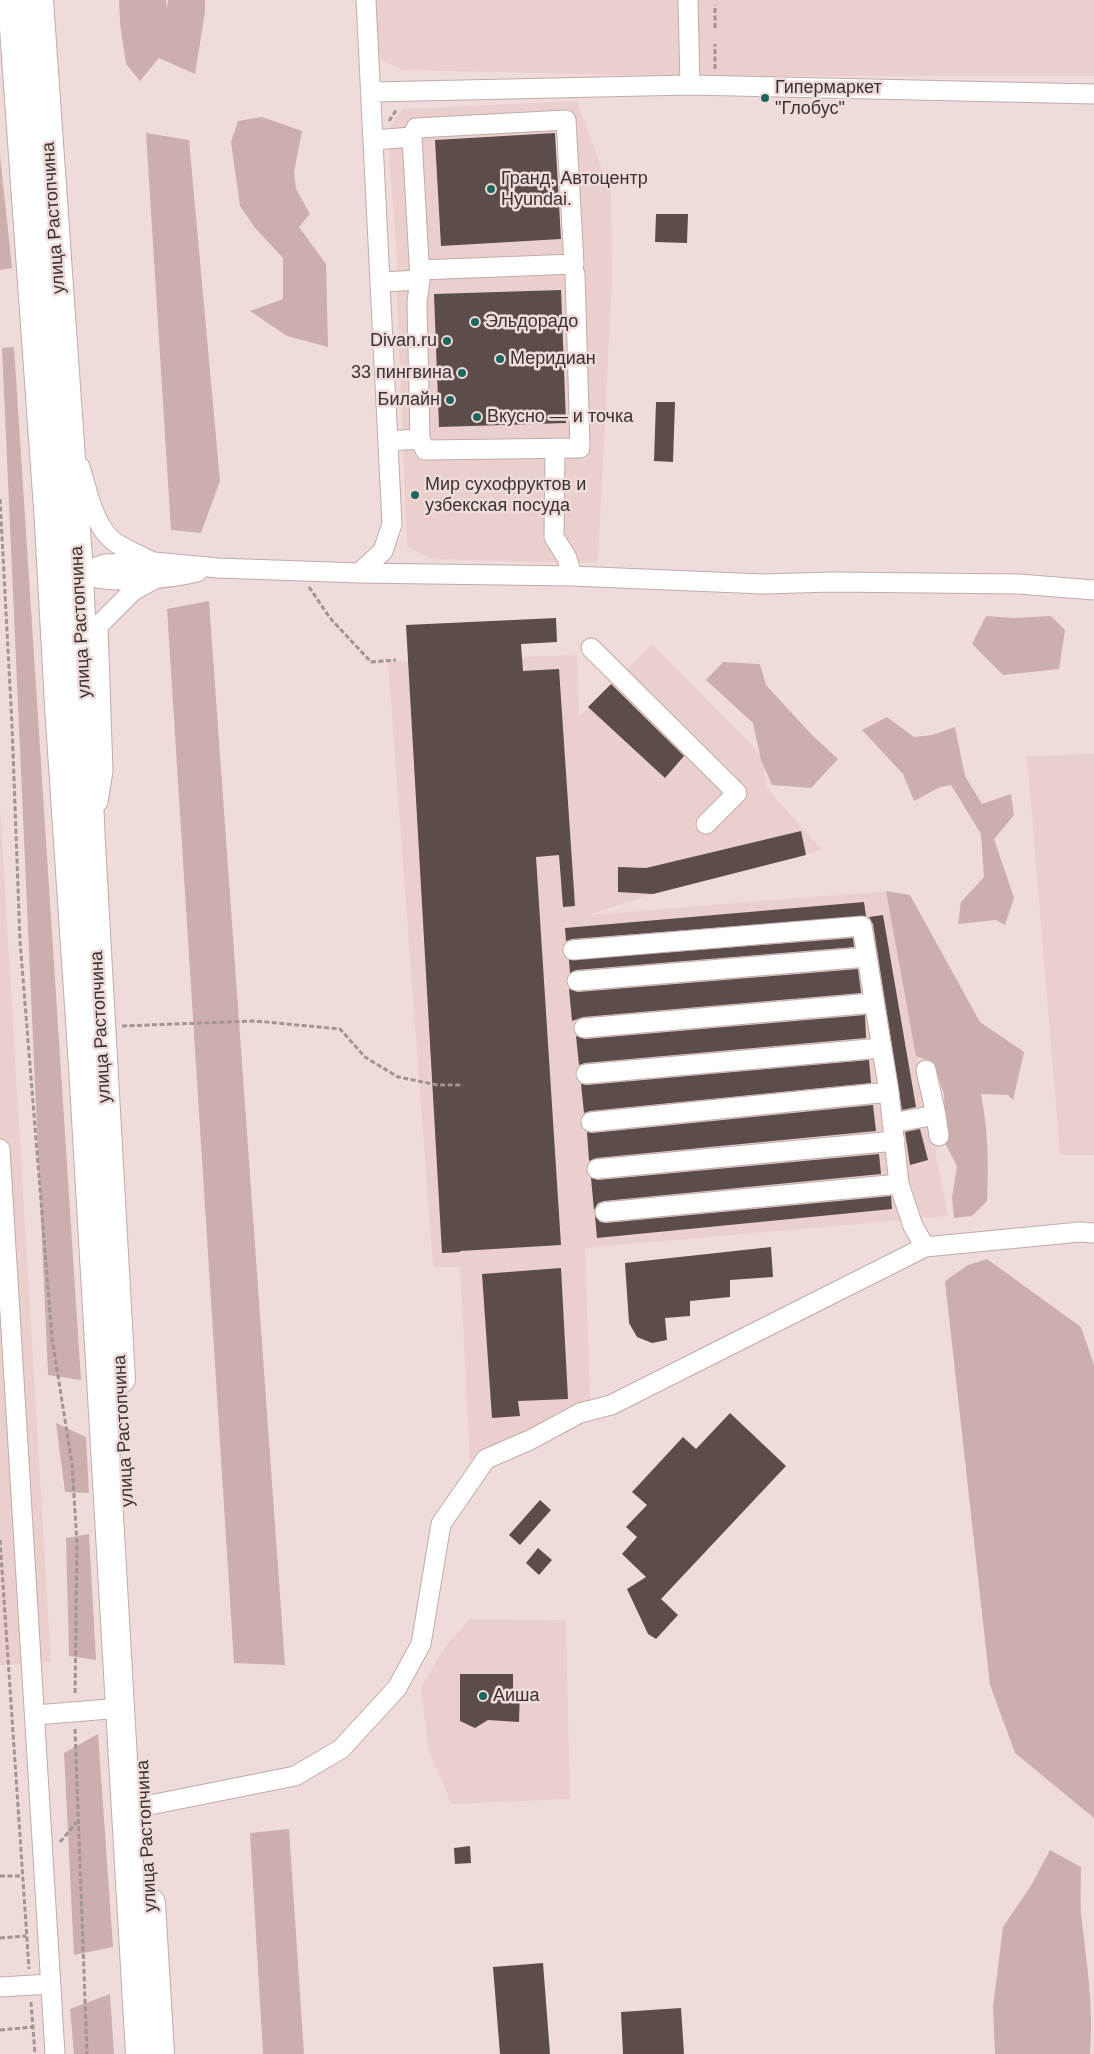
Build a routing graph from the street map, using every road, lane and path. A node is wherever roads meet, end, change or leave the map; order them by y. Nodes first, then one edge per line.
1 (12, 0) edge
2 (39, 0) edge
3 (366, 0) edge
4 (688, 0) edge
5 (715, 5) dead end
6 (715, 28) dead end
7 (715, 44) dead end
8 (8, 65) edge
9 (715, 72) dead end
10 (690, 85) junction
11 (372, 92) junction
12 (1094, 94) edge
13 (406, 105) dead end
14 (412, 137) junction
15 (379, 139) junction
16 (575, 274) dead end
17 (420, 275) junction
18 (381, 282) junction
19 (69, 432) junction
20 (420, 439) junction
21 (388, 441) junction
22 (555, 448) junction
23 (0, 499) edge
24 (49, 523) junction
25 (392, 524) junction
26 (155, 571) junction
27 (298, 571) junction
28 (79, 573) junction
29 (359, 573) junction
30 (402, 574) junction
31 (572, 576) junction
32 (1094, 590) edge
33 (55, 623) junction
34 (90, 623) junction
35 (591, 648) dead end
36 (396, 660) dead end
37 (706, 824) dead end
38 (573, 950) dead end
39 (867, 957) junction
40 (577, 980) dead end
41 (874, 1003) junction
42 (101, 1027) junction
43 (584, 1028) dead end
44 (881, 1048) junction
45 (926, 1070) dead end
46 (586, 1074) dead end
47 (463, 1084) dead end
48 (889, 1092) junction
49 (936, 1115) junction
50 (591, 1122) dead end
51 (894, 1132) junction
52 (939, 1136) dead end
53 (0, 1150) edge
54 (597, 1169) dead end
55 (899, 1184) junction
56 (605, 1212) dead end
57 (1094, 1233) edge
58 (925, 1247) junction
59 (0, 1540) edge
60 (121, 1708) junction
61 (74, 1713) junction
62 (36, 1715) junction
63 (145, 1806) junction
64 (0, 1876) edge
65 (22, 1876) junction
66 (0, 1938) edge
67 (50, 1984) junction
68 (0, 1987) edge
69 (54, 2026) junction
70 (0, 2030) edge
71 (55, 2054) edge
72 (87, 2054) edge
73 (140, 2054) edge
74 (160, 2054) edge

1 - 8 highway, улица Растопчина
2 - 19 highway, улица Растопчина
3 - 11 street
4 - 10 street
5 - 6 path
7 - 9 path
8 - 24 highway, улица Растопчина
10 - 11 street
10 - 12 street
11 - 15 street
13 - 15 path
14 - 15 street
14 - 17 street
14 - 17 street
15 - 18 street
16 - 22 street
17 - 18 street
17 - 20 street
18 - 21 street
19 - 26 street
19 - 28 highway, улица Растопчина
20 - 21 street
20 - 22 street
21 - 25 street
22 - 31 street
23 - 61 path
24 - 28 street
24 - 33 highway, улица Растопчина
25 - 29 street
25 - 30 street
26 - 27 street
26 - 28 street
26 - 34 street
27 - 29 street
27 - 36 path
28 - 33 street
28 - 34 highway, улица Растопчина
29 - 30 street
30 - 31 street
31 - 32 street
33 - 34 street
33 - 60 highway, улица Растопчина
34 - 42 highway, улица Растопчина
35 - 37 street
38 - 39 street
39 - 40 street
39 - 41 street
41 - 43 street
41 - 44 street
42 - 47 path
42 - 63 highway, улица Растопчина
44 - 46 street
44 - 48 street
45 - 49 street
48 - 50 street
48 - 51 street
49 - 51 street
49 - 52 street
51 - 54 street
51 - 55 street
53 - 62 street
55 - 56 street
55 - 58 street
57 - 58 street
58 - 63 street
59 - 65 path
60 - 61 street
60 - 73 highway, улица Растопчина
61 - 62 street
61 - 72 path
62 - 67 street
63 - 74 highway, улица Растопчина
64 - 65 path
65 - 66 path
67 - 68 street
67 - 69 street
69 - 70 path
69 - 71 street

